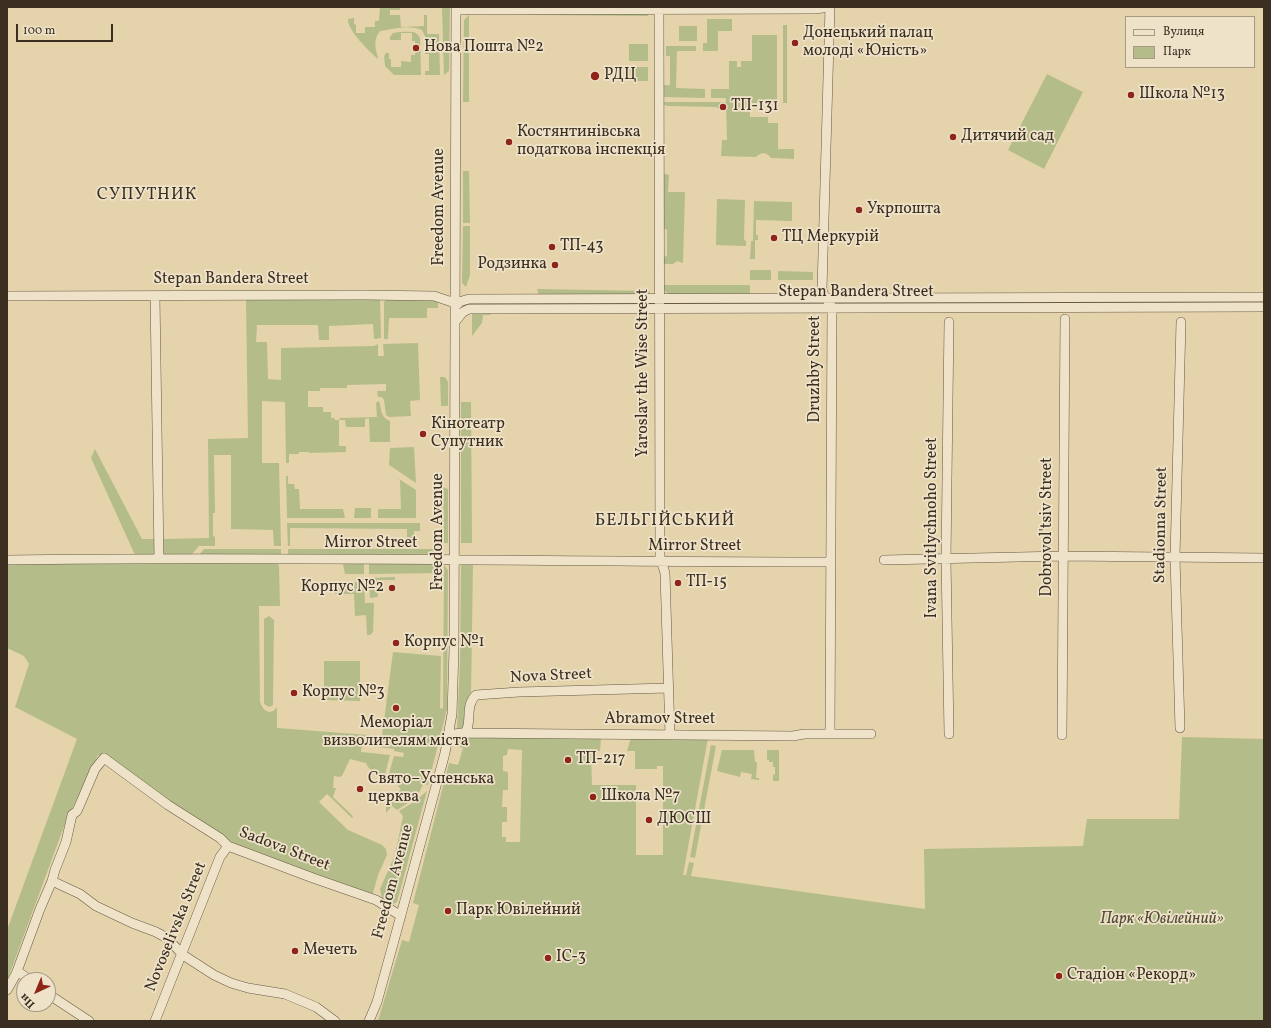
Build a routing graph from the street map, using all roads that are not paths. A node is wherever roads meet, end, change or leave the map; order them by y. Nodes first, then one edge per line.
1 (826, 8) edge
2 (456, 9) edge
3 (656, 9) edge
4 (454, 286) junction
5 (7, 296) edge
6 (155, 296) junction
7 (1264, 297) edge
8 (659, 298) junction
9 (824, 298) junction
10 (469, 299) junction
11 (532, 299) junction
12 (1104, 302) junction
13 (454, 303) junction
14 (1264, 307) edge
15 (469, 308) junction
16 (531, 308) junction
17 (659, 308) junction
18 (832, 308) junction
19 (1065, 320) dead end
20 (454, 322) junction
21 (949, 322) dead end
22 (1181, 322) dead end
23 (1063, 556) junction
24 (1175, 557) junction
25 (1264, 558) edge
26 (159, 559) junction
27 (454, 559) junction
28 (946, 559) junction
29 (7, 560) edge
30 (884, 560) dead end
31 (661, 562) junction
32 (831, 562) junction
33 (669, 688) junction
34 (1180, 728) dead end
35 (465, 734) junction
36 (670, 734) junction
37 (830, 734) junction
38 (871, 734) dead end
39 (949, 734) dead end
40 (448, 735) junction
41 (1062, 735) dead end
42 (228, 846) junction
43 (52, 881) junction
44 (401, 916) junction
45 (182, 953) junction
46 (17, 971) joint
47 (7, 990) edge
48 (56, 999) edge
49 (89, 1021) edge
50 (155, 1021) edge
51 (335, 1021) edge
52 (370, 1021) edge

1 - 3 street
1 - 9 street, Druzhby Street
2 - 3 street
2 - 4 street, Freedom Avenue
3 - 8 street, Yaroslav the Wise Street
4 - 10 street
4 - 13 street, Freedom Avenue
5 - 6 street, Stepan Bandera Street
6 - 13 street, Stepan Bandera Street
6 - 26 street
7 - 12 street, Stepan Bandera Street
8 - 9 street, Stepan Bandera Street
8 - 11 street, Stepan Bandera Street
8 - 17 street, Yaroslav the Wise Street
9 - 12 street, Stepan Bandera Street
9 - 18 street, Druzhby Street
10 - 11 street, Stepan Bandera Street
10 - 13 street, Stepan Bandera Street
11 - 16 street
12 - 14 street, Stepan Bandera Street
12 - 18 street, Stepan Bandera Street
13 - 15 street, Stepan Bandera Street
13 - 20 street, Freedom Avenue
15 - 16 street, Stepan Bandera Street
15 - 20 street
16 - 17 street, Stepan Bandera Street
17 - 18 street, Stepan Bandera Street
17 - 31 street, Yaroslav the Wise Street
18 - 32 street, Druzhby Street
19 - 23 street, Dobrovol'tsiv Street
20 - 27 street, Freedom Avenue
21 - 28 street, Ivana Svitlychnoho Street
22 - 24 street, Stadionna Street
23 - 24 street
23 - 28 street
23 - 41 street, Dobrovol'tsiv Street
24 - 25 street
24 - 34 street, Stadionna Street
26 - 27 street, Mirror Street
26 - 29 street, Mirror Street
27 - 31 street, Mirror Street
27 - 40 street, Freedom Avenue
28 - 30 street
28 - 39 street, Ivana Svitlychnoho Street
31 - 32 street, Mirror Street
31 - 33 street, Yaroslav the Wise Street
32 - 37 street, Druzhby Street
33 - 35 street, Nova Street
33 - 36 street, Yaroslav the Wise Street
35 - 36 street, Abramov Street
35 - 40 street, Abramov Street
36 - 37 street, Abramov Street
37 - 38 street, Abramov Street
40 - 44 street, Freedom Avenue
42 - 43 street, Sadova Street
42 - 44 street, Sadova Street
42 - 45 street, Novoselivska Street
43 - 45 street
43 - 46 street
44 - 52 street, Freedom Avenue
45 - 50 street, Novoselivska Street
45 - 51 street
46 - 47 street
48 - 49 street

